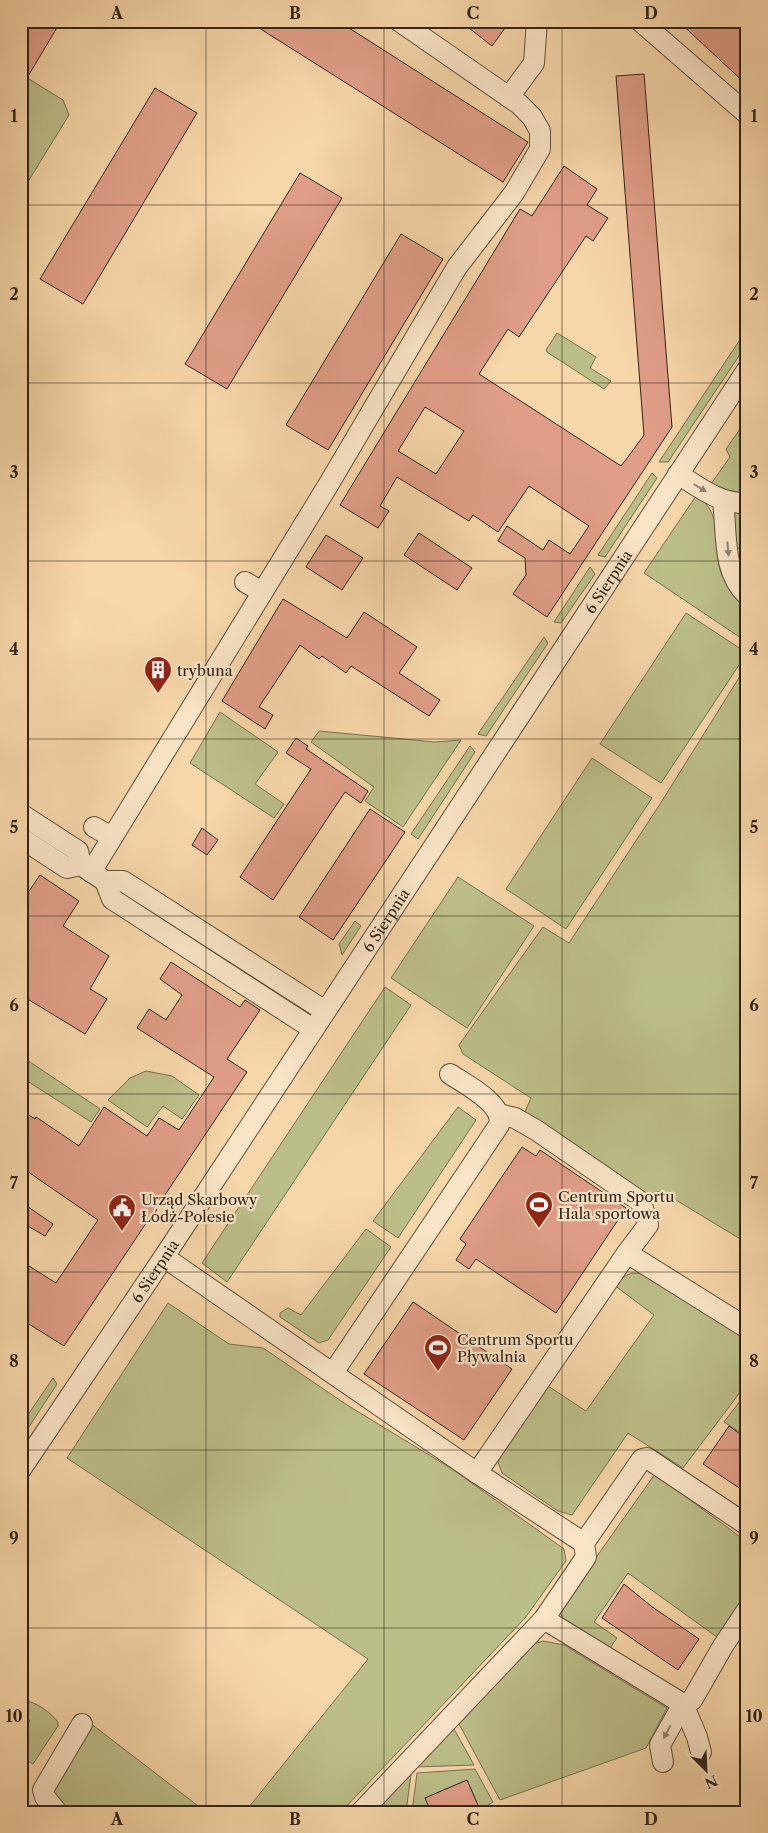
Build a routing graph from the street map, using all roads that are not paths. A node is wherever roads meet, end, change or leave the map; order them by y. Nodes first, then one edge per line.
1 (400, 21) edge
2 (537, 21) edge
3 (640, 21) edge
4 (509, 97) junction
5 (747, 114) edge
6 (747, 370) edge
7 (678, 474) junction
8 (723, 501) junction
9 (747, 503) edge
10 (747, 595) edge
11 (21, 814) edge
12 (94, 827) dead end
13 (112, 837) junction
14 (21, 838) edge
15 (92, 873) junction
16 (325, 1010) junction
17 (313, 1029) junction
18 (450, 1074) dead end
19 (498, 1114) junction
20 (627, 1253) junction
21 (164, 1257) junction
22 (747, 1328) edge
23 (333, 1373) junction
24 (21, 1469) edge
25 (477, 1473) junction
26 (747, 1525) edge
27 (584, 1543) junction
28 (747, 1610) edge
29 (544, 1619) junction
30 (683, 1704) junction
31 (82, 1724) dead end
32 (701, 1752) dead end
33 (663, 1762) dead end
34 (57, 1812) edge
35 (361, 1812) edge

1 - 4 street
2 - 4 street
3 - 5 street
4 - 13 street
6 - 7 street, 6 Sierpnia
7 -> 8 street
7 - 16 street, 6 Sierpnia
8 - 9 street
8 -> 10 street
11 - 15 street
12 - 13 street
13 - 15 street
14 - 15 street
15 - 16 street
15 - 17 street
16 - 17 street, 6 Sierpnia
17 - 21 street, 6 Sierpnia
18 - 19 street
19 - 20 street
19 - 23 street
20 - 22 street
20 - 25 street
21 - 23 street
21 - 24 street, 6 Sierpnia
23 - 25 street
25 - 27 street
26 - 27 street
27 - 29 street
28 - 30 street
29 - 30 street
29 - 35 street
30 - 32 street
30 -> 33 street
31 - 34 street

